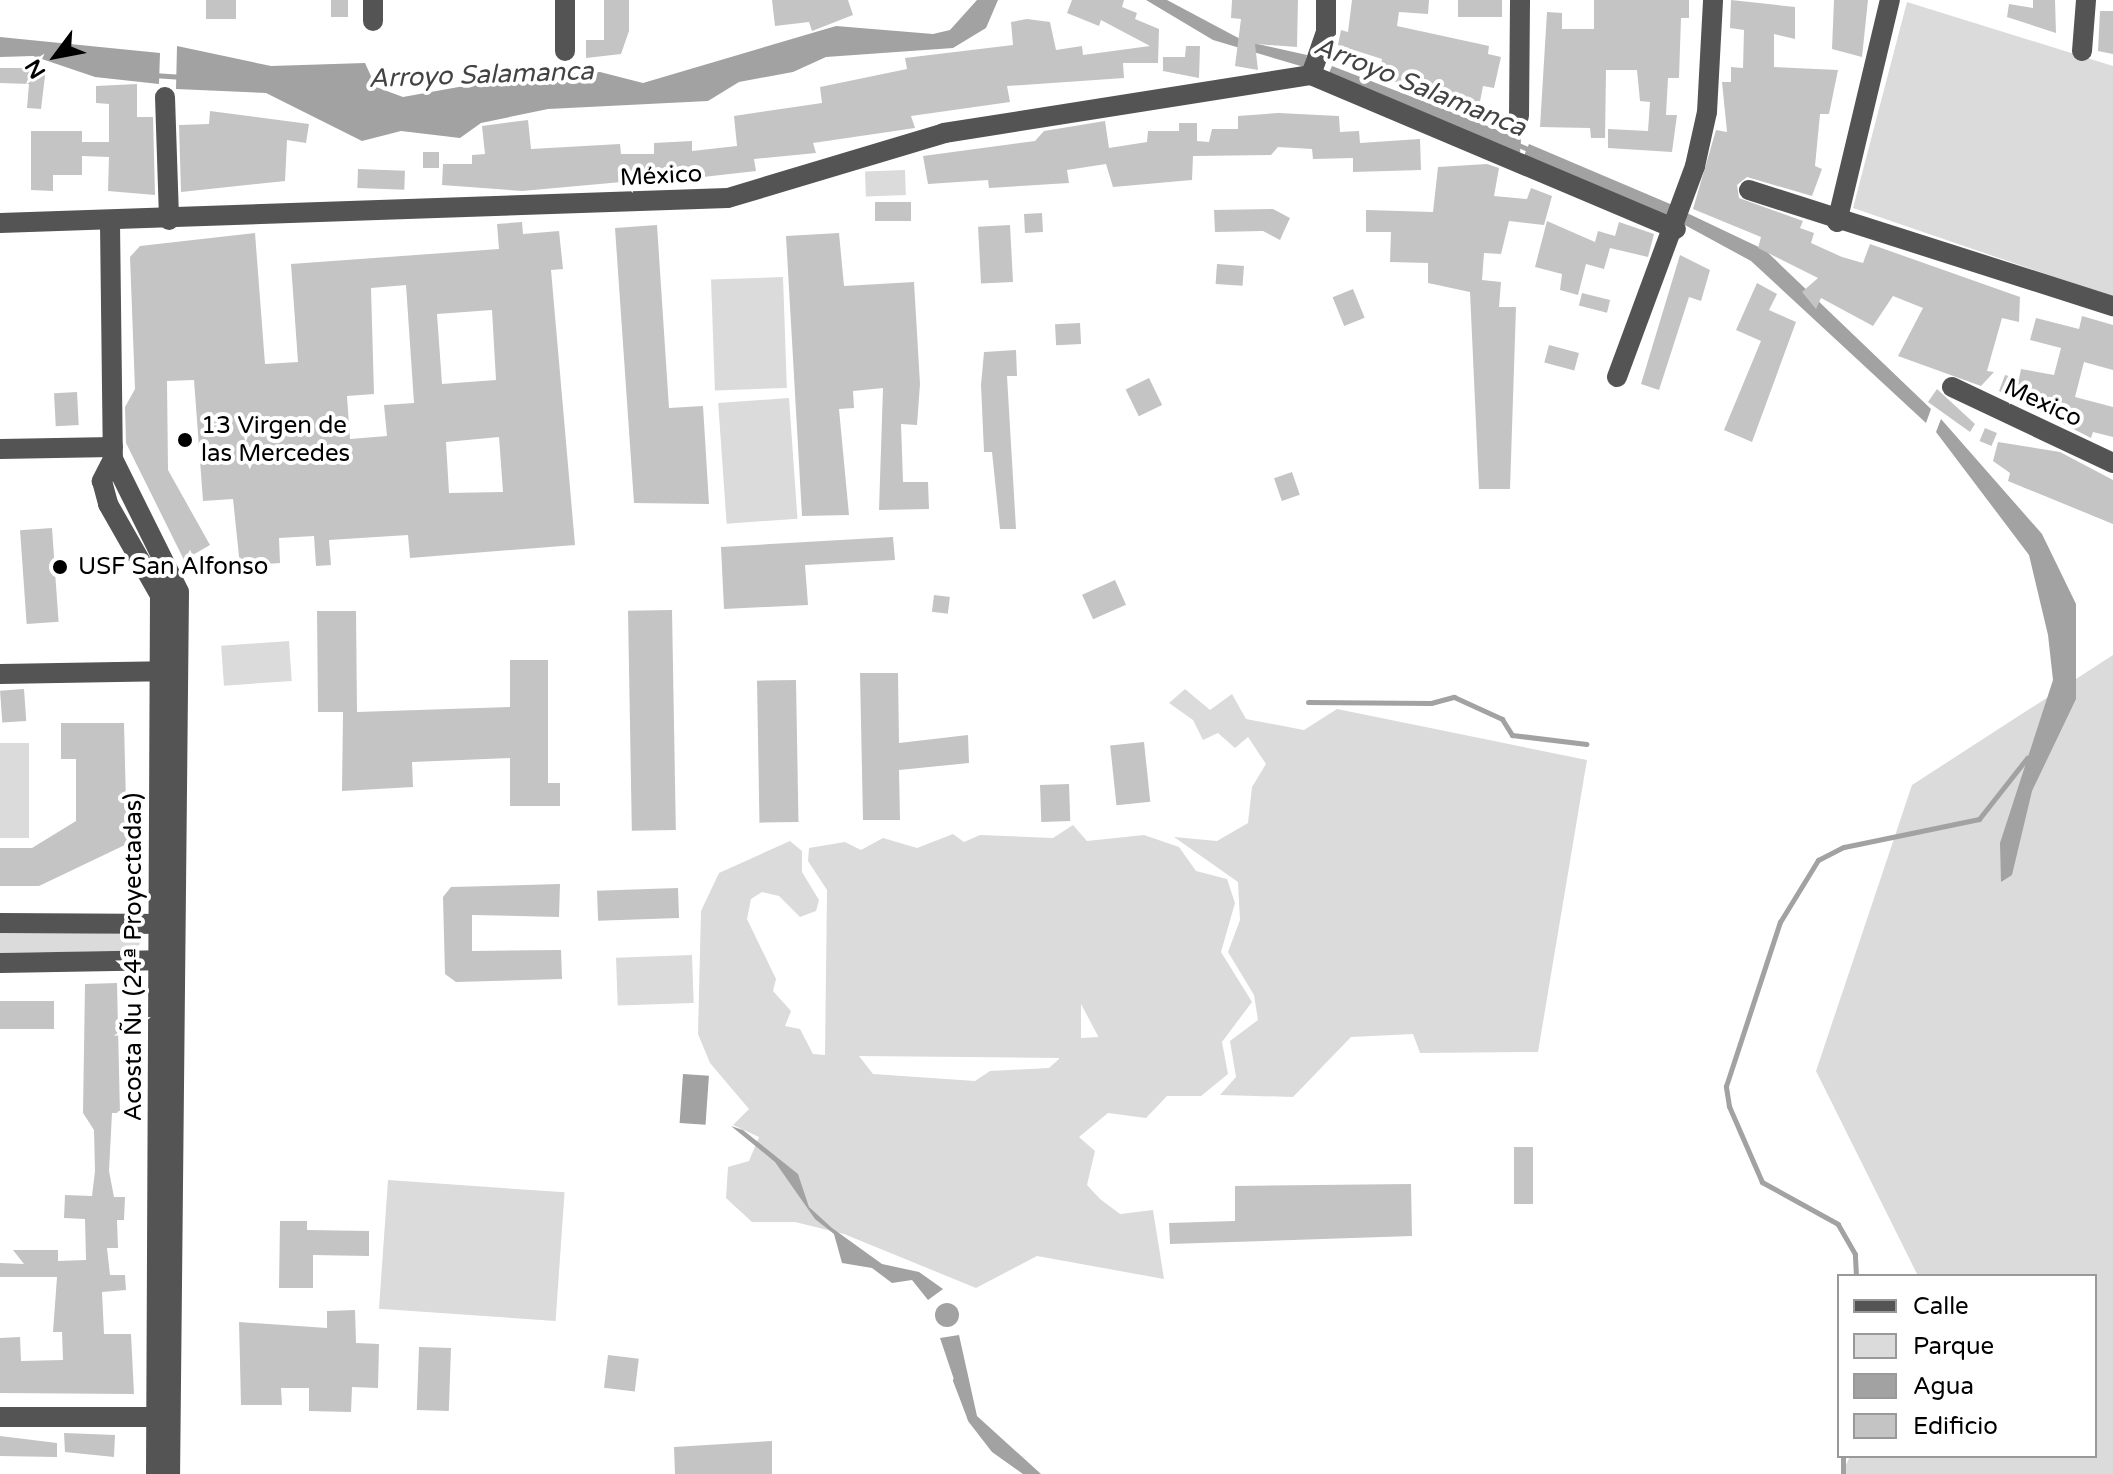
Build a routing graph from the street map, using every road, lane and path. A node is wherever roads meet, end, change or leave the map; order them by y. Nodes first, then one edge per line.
1 (373, 0) edge
2 (565, 0) edge
3 (1326, 0) edge
4 (1520, 0) edge
5 (1713, 0) edge
6 (1890, 0) edge
7 (2086, 0) edge
8 (373, 21) dead end
9 (565, 51) dead end
10 (2082, 51) dead end
11 (1316, 65) junction
12 (165, 97) dead end
13 (1519, 116) dead end
14 (1749, 190) dead end
15 (169, 220) junction
16 (1837, 222) junction
17 (0, 223) edge
18 (110, 223) junction
19 (1676, 229) junction
20 (2113, 306) edge
21 (1617, 377) dead end
22 (1952, 387) dead end
23 (0, 449) edge
24 (113, 453) junction
25 (2113, 463) edge
26 (171, 671) junction
27 (0, 674) edge
28 (0, 923) edge
29 (169, 924) junction
30 (169, 960) junction
31 (0, 963) edge
32 (0, 1417) edge
33 (164, 1417) junction
34 (156, 1474) edge
35 (170, 1474) edge

1 - 8 street
2 - 9 street
3 - 11 street
4 - 13 street
5 - 19 street
6 - 16 street
7 - 10 street
11 - 15 street, México
11 - 19 street
12 - 15 street
14 - 16 street
15 - 18 street, México
16 - 20 street
17 - 18 street, México
18 - 24 street, Acosta Ñu (24ª Proyectadas)
19 - 21 street
22 - 25 street, Mexico
23 - 24 street
24 - 26 street, Acosta Ñu (24ª Proyectadas)
26 - 27 street
26 - 29 street, Acosta Ñu (24ª Proyectadas)
28 - 29 street
29 - 30 street, Acosta Ñu (24ª Proyectadas)
30 - 31 street
30 - 33 street, Acosta Ñu (24ª Proyectadas)
32 - 33 street
33 - 34 street, Acosta Ñu (24ª Proyectadas)
33 - 35 street, Acosta Ñu (24ª Proyectadas)

